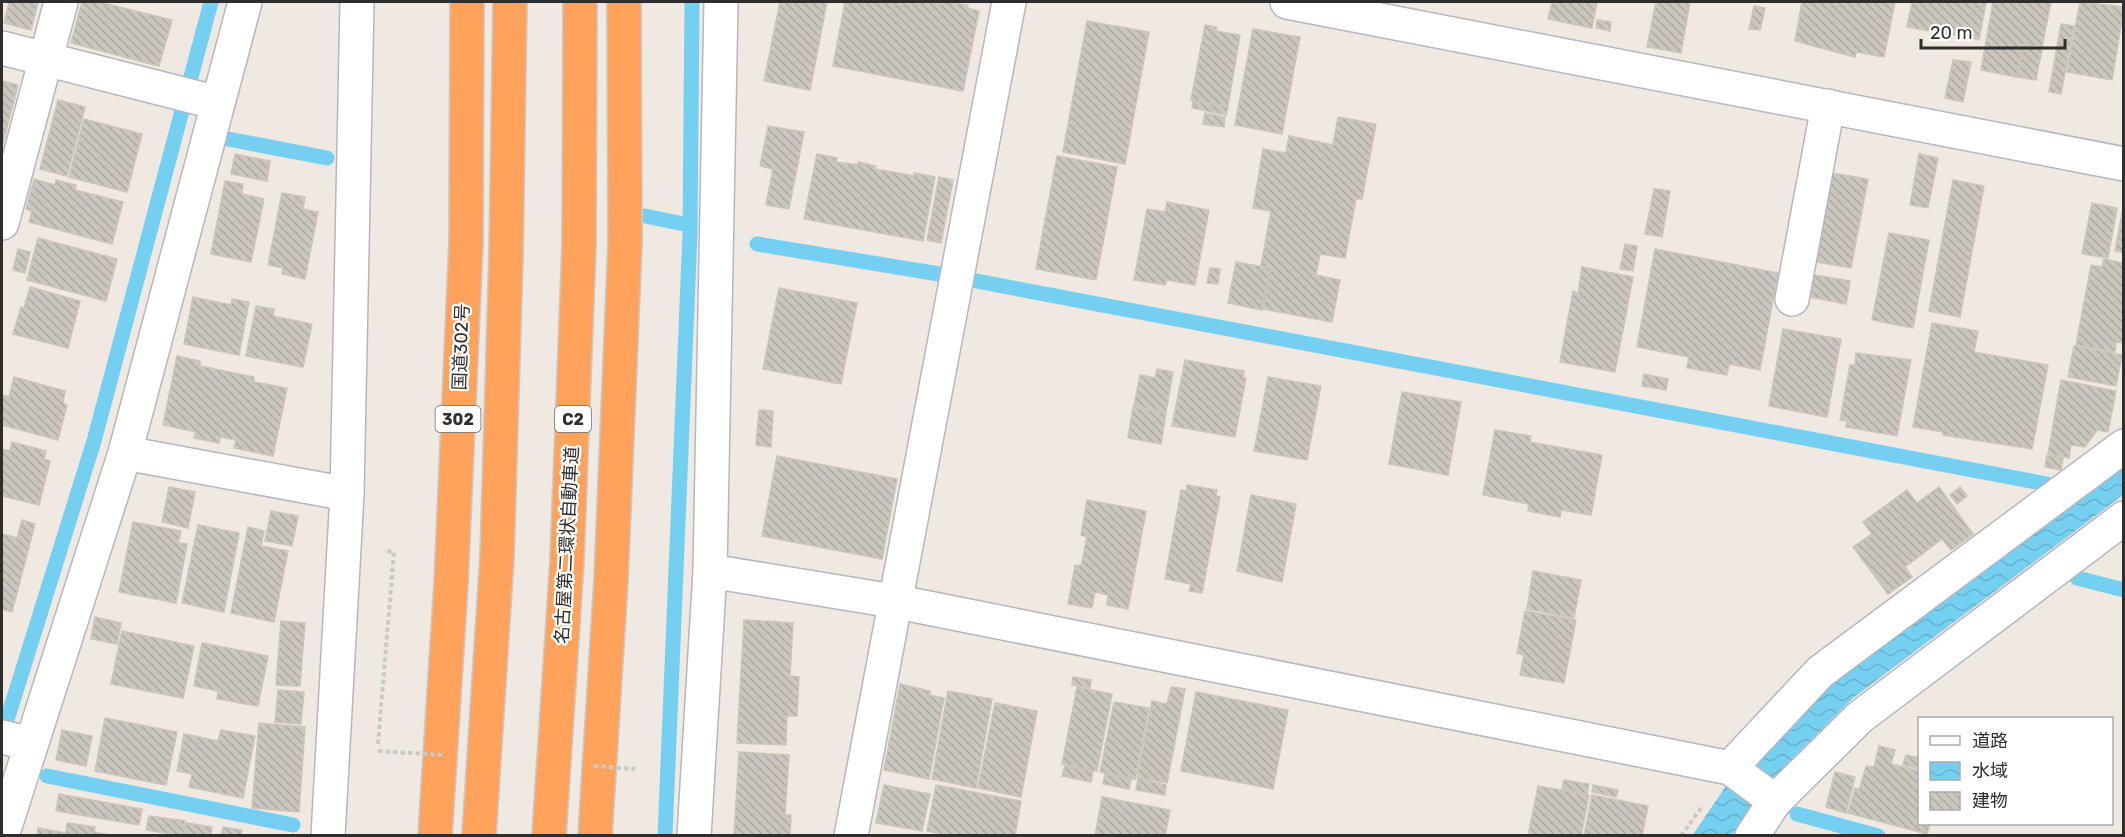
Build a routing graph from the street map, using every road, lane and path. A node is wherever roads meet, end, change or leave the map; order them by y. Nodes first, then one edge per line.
1 (61, 2) edge
2 (245, 2) edge
3 (357, 2) edge
4 (467, 2) edge
5 (510, 2) edge
6 (580, 2) edge
7 (624, 2) edge
8 (721, 2) edge
9 (1009, 2) edge
10 (1287, 2) edge
11 (1370, 9) edge
12 (2, 48) edge
13 (45, 59) junction
14 (209, 100) junction
15 (1828, 106) junction
16 (2124, 164) edge
17 (2, 222) edge
18 (1792, 299) dead end
19 (2124, 446) edge
20 (125, 453) junction
21 (347, 494) junction
22 (2124, 518) edge
23 (394, 552) dead end
24 (710, 571) junction
25 (893, 601) junction
26 (16, 740) edge
27 (378, 751) dead end
28 (1731, 769) junction
29 (1771, 798) junction
30 (1761, 834) edge
31 (2, 836) edge
32 (328, 836) edge
33 (435, 836) edge
34 (479, 836) edge
35 (549, 836) edge
36 (595, 836) edge
37 (694, 836) edge
38 (851, 836) edge

1 - 13 street
2 - 14 street
3 - 21 street
4 - 33 highway, 国道302号 / 302
5 - 34 highway, bridge
6 - 35 highway, 名古屋第二環状自動車道 / C2, bridge
7 - 36 highway
8 - 24 street
9 - 25 street
10 - 11 street
11 - 15 street
12 - 13 street
13 - 14 street
13 - 17 street
14 - 20 street
15 - 16 street
15 - 18 street
19 - 28 street
20 - 21 street
20 - 26 street
21 - 32 street
22 - 29 street
23 - 27 path
24 - 25 street
24 - 37 street
25 - 28 street
25 - 38 street
26 - 31 street
28 - 29 street
29 - 30 street

